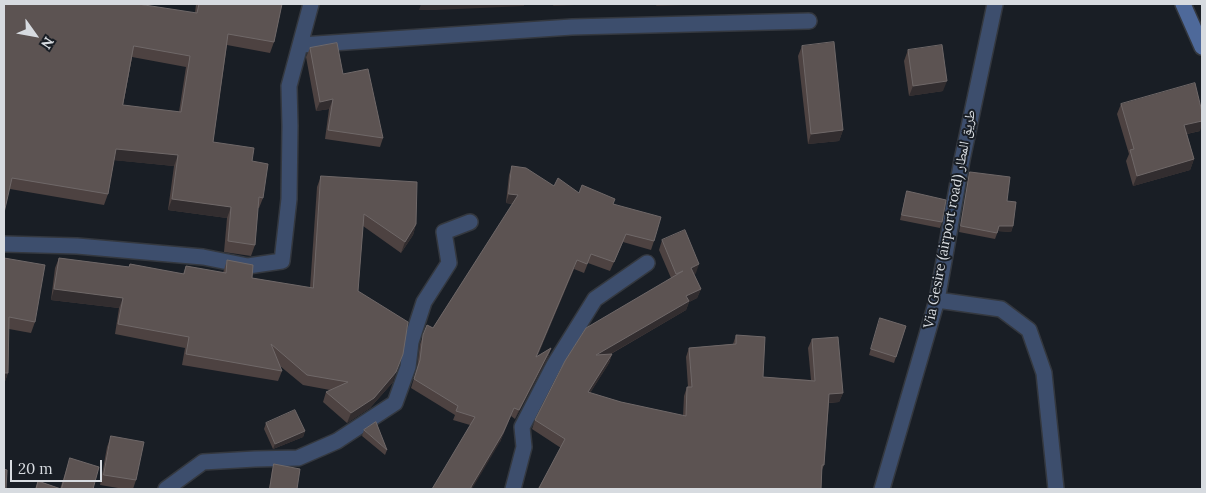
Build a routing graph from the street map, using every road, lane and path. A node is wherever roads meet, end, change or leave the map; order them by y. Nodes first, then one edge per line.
1 (311, 4) edge
2 (995, 4) edge
3 (1183, 4) edge
4 (809, 21) dead end
5 (301, 45) junction
6 (1202, 46) edge
7 (470, 222) dead end
8 (4, 244) edge
9 (647, 263) dead end
10 (937, 300) junction
11 (166, 489) edge
12 (513, 489) edge
13 (882, 489) edge
14 (1056, 489) edge

1 - 5 street
2 - 10 street, Via Gesire (airport road) طريق المطار
3 - 6 main road
4 - 5 street
5 - 8 street
7 - 11 street
9 - 12 street
10 - 13 street, Via Gesire (airport road) طريق المطار
10 - 14 street

